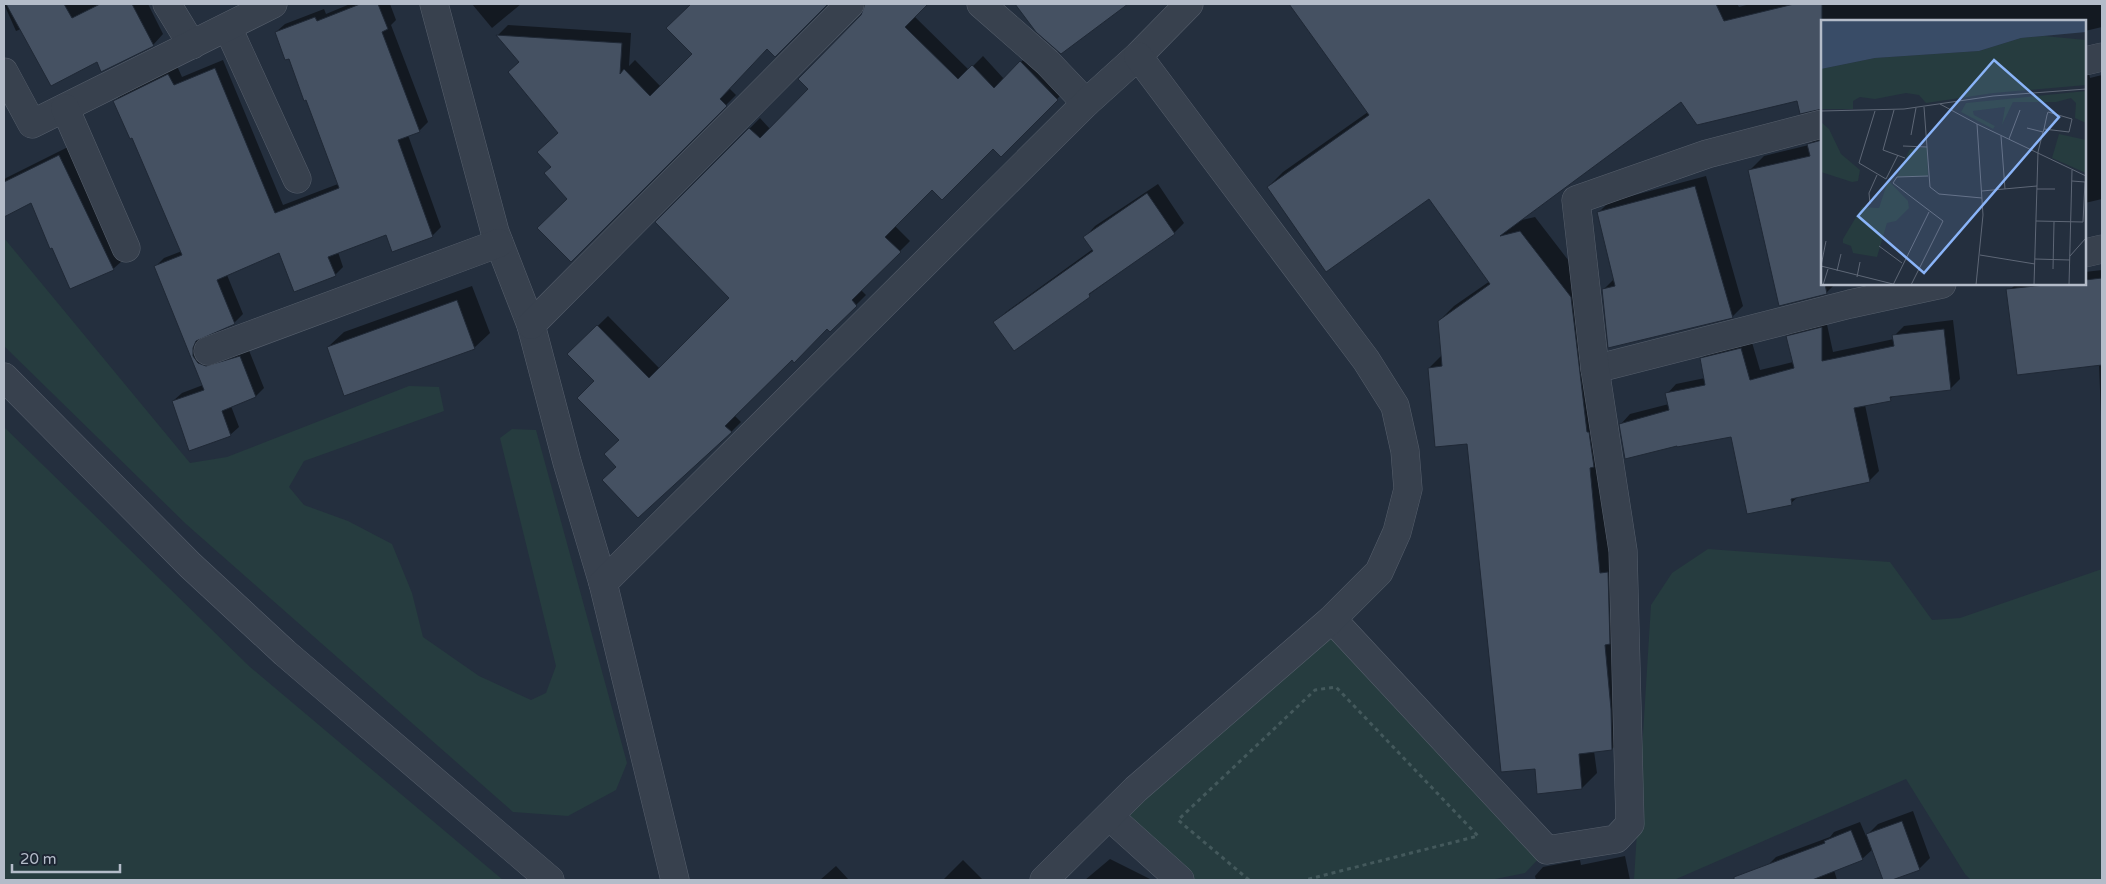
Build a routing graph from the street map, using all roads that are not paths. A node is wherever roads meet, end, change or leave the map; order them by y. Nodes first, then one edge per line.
1 (167, 4) edge
2 (274, 4) edge
3 (434, 4) edge
4 (850, 4) edge
5 (981, 4) edge
6 (1189, 4) edge
7 (228, 28) junction
8 (192, 46) junction
9 (1138, 56) junction
10 (2102, 57) edge
11 (2086, 61) edge
12 (4, 72) edge
13 (1086, 103) junction
14 (64, 108) junction
15 (1821, 124) edge
16 (297, 179) dead end
17 (500, 243) junction
18 (126, 248) dead end
19 (2102, 249) edge
20 (2086, 253) edge
21 (1937, 285) edge
22 (531, 325) junction
23 (208, 351) dead end
24 (1595, 369) junction
25 (4, 377) edge
26 (603, 583) junction
27 (1332, 619) junction
28 (1109, 816) junction
29 (550, 880) edge
30 (675, 880) edge
31 (1044, 880) edge
32 (1180, 880) edge

1 - 8 street
2 - 7 street
3 - 17 street
4 - 22 street
5 - 13 street
6 - 9 street
7 - 8 street
7 - 16 street
8 - 14 street
9 - 13 street
9 - 27 street
10 - 11 street
12 - 14 street
13 - 26 street
14 - 18 street
15 - 24 street
17 - 22 street
17 - 23 street
19 - 20 street
21 - 24 street
22 - 26 street
24 - 27 street
25 - 29 street
26 - 30 street
27 - 28 street
28 - 31 street
28 - 32 street

